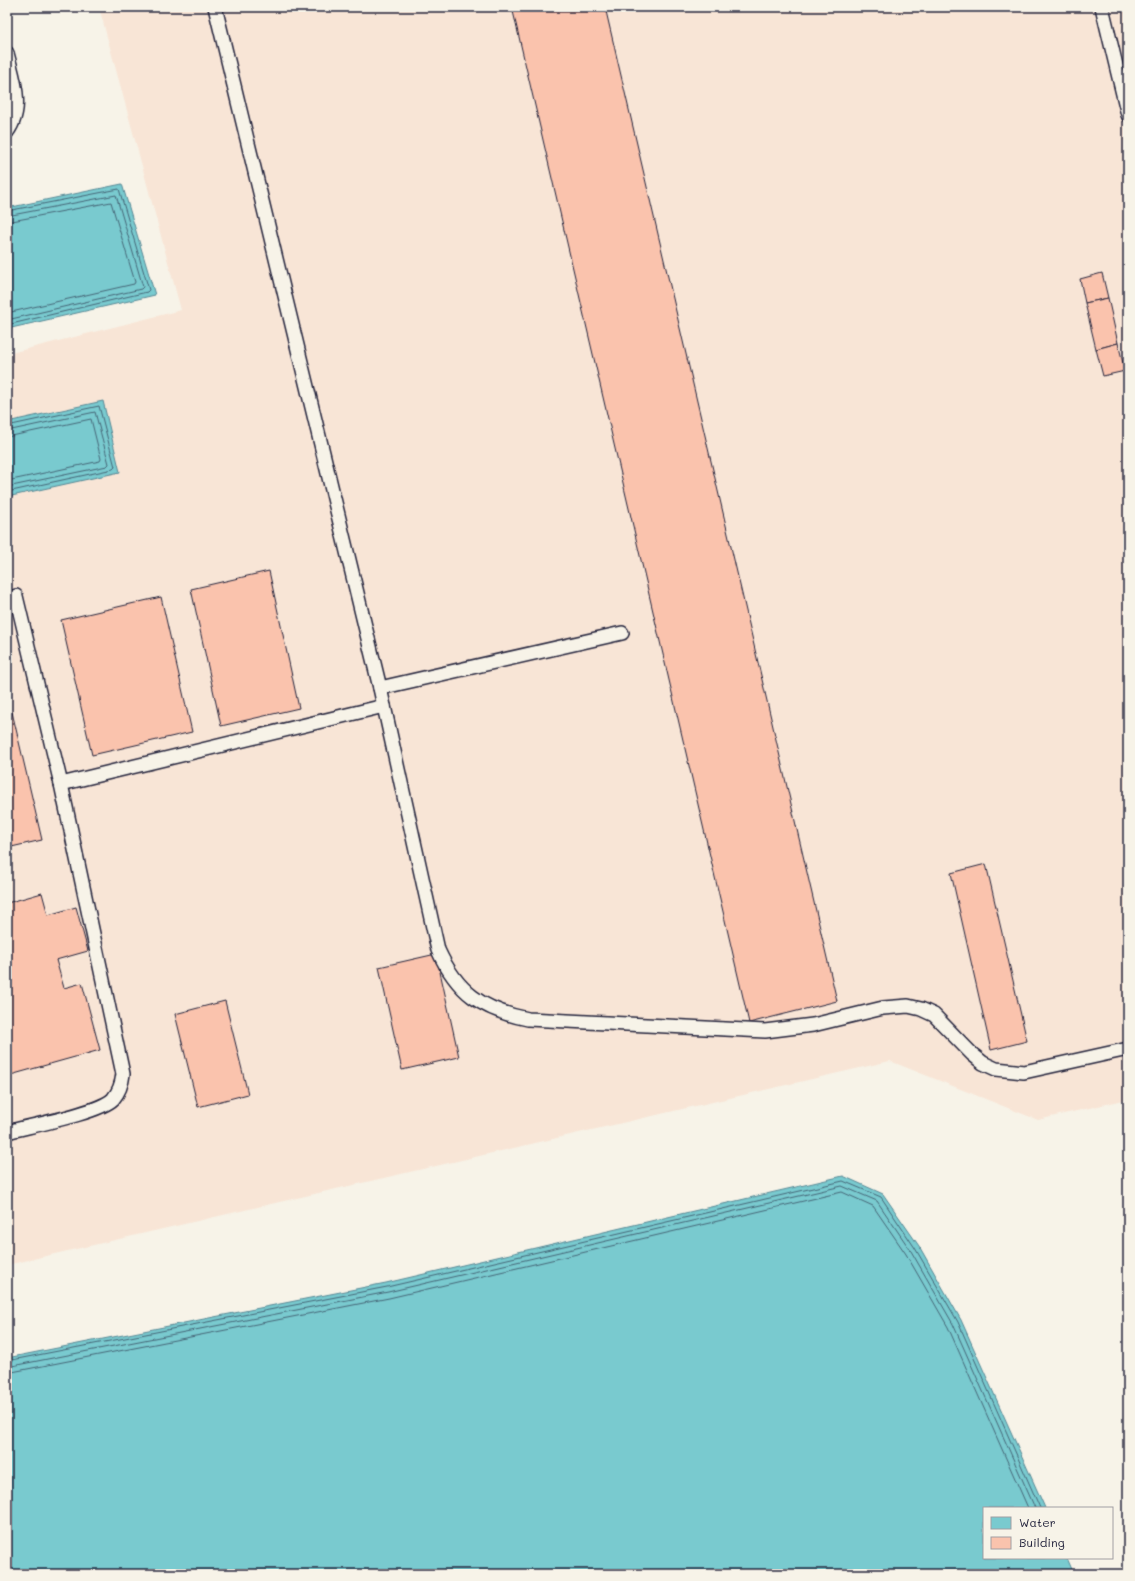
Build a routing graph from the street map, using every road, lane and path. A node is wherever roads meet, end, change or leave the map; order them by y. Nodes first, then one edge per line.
1 (215, 7) edge
2 (1102, 7) edge
3 (7, 53) edge
4 (1125, 89) edge
5 (1128, 115) edge
6 (7, 132) edge
7 (16, 596) dead end
8 (622, 633) dead end
9 (380, 688) junction
10 (384, 706) junction
11 (61, 784) junction
12 (1128, 1049) edge
13 (7, 1132) edge

1 - 9 lane
2 - 4 lane
3 - 6 lane
4 - 5 lane
7 - 11 lane
8 - 9 lane
9 - 10 lane
10 - 11 lane
10 - 12 lane
11 - 13 lane

